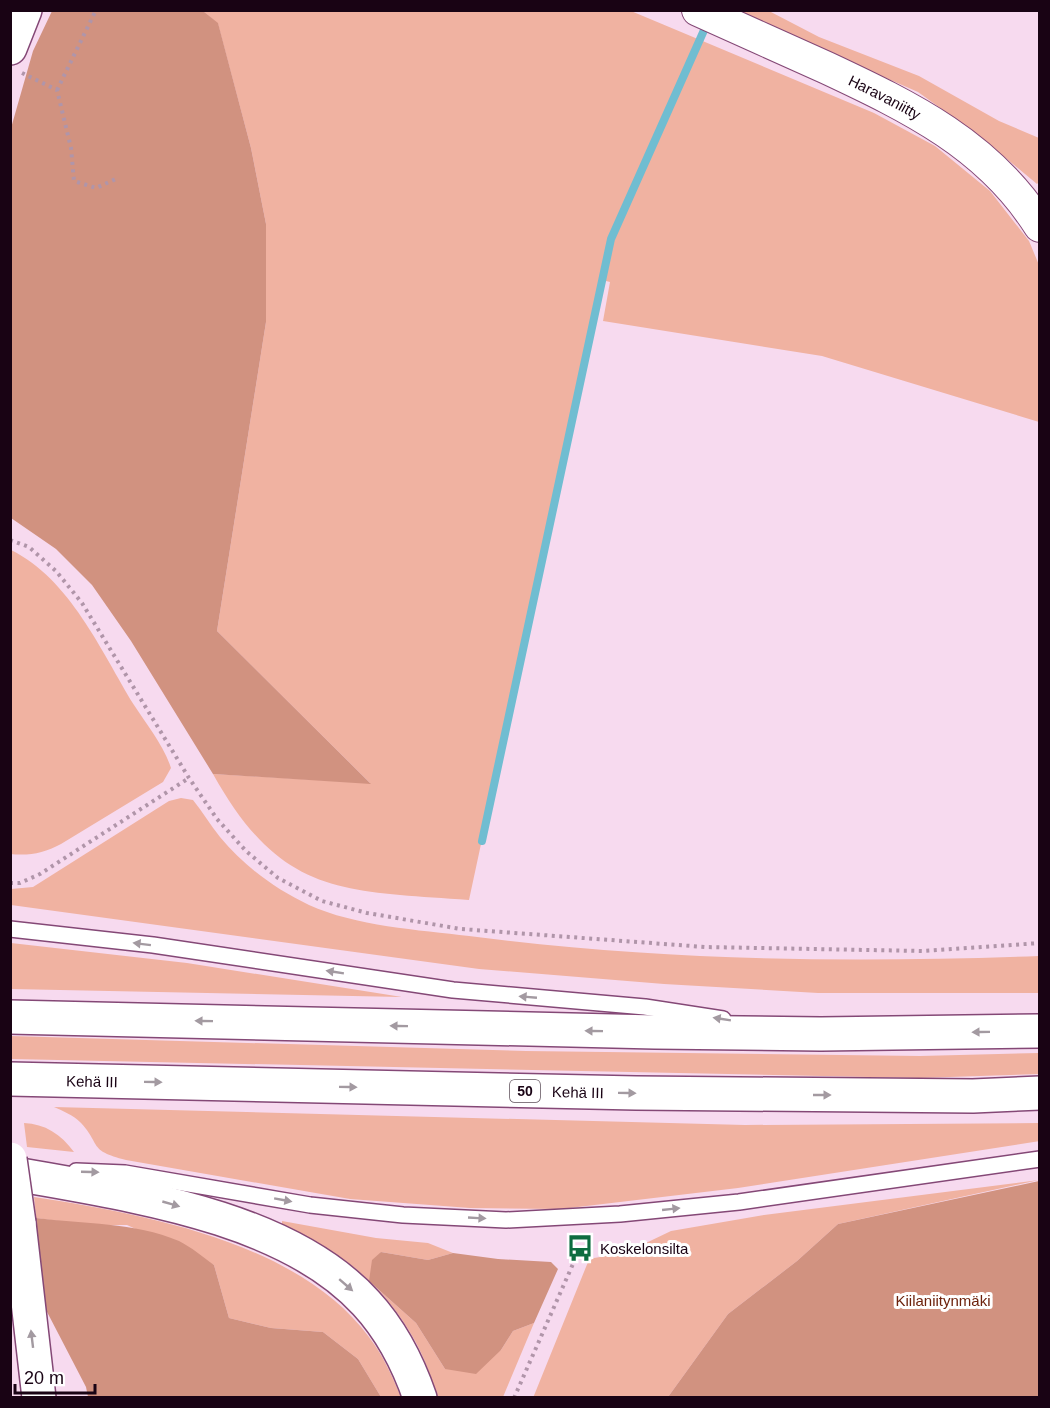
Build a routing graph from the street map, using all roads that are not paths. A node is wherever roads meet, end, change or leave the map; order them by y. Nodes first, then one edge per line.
1 (25, 10) edge
2 (698, 10) edge
3 (15, 60) edge
4 (1040, 226) edge
5 (10, 929) edge
6 (10, 1017) edge
7 (1040, 1031) edge
8 (821, 1034) junction
9 (10, 1079) edge
10 (1040, 1093) edge
11 (10, 1159) edge
12 (1040, 1159) edge
13 (10, 1171) edge
14 (39, 1398) edge
15 (420, 1398) edge

1 - 3 main road
2 - 4 street, Haravaniitty
8 -> 5 lane
8 -> 6 main road
7 -> 8 main road
9 -> 10 main road, Kehä III / 50
14 -> 11 main road, bridge
13 -> 12 lane
13 -> 15 main road

